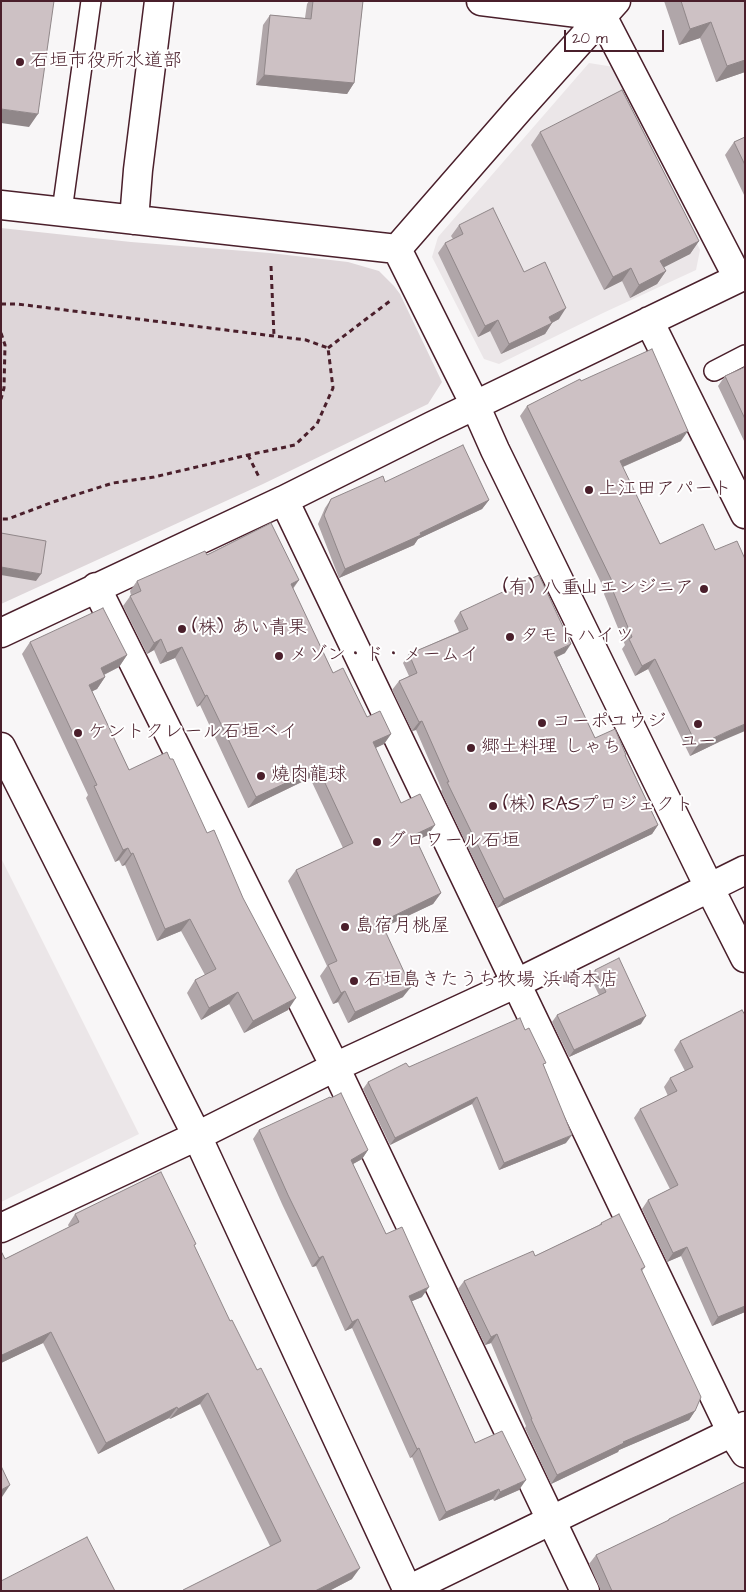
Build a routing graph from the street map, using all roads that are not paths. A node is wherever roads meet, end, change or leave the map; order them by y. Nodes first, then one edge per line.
1 (91, 1) edge
2 (159, 1) edge
3 (481, 1) edge
4 (609, 9) edge
5 (1, 205) edge
6 (62, 211) junction
7 (134, 220) junction
8 (397, 249) junction
9 (741, 277) edge
10 (649, 321) junction
11 (745, 355) edge
12 (714, 371) dead end
13 (475, 405) junction
14 (273, 492) junction
15 (745, 514) edge
16 (96, 587) junction
17 (1, 633) edge
18 (1, 747) edge
19 (745, 870) edge
20 (708, 887) junction
21 (745, 958) edge
22 (517, 984) junction
23 (335, 1067) junction
24 (197, 1136) junction
25 (1, 1228) edge
26 (740, 1437) edge
27 (550, 1520) junction
28 (408, 1590) edge
29 (585, 1591) edge

1 - 6 lane
2 - 7 street
3 - 4 street
4 - 8 street
4 - 9 street
5 - 6 street
6 - 7 street
7 - 8 street
8 - 13 street
9 - 10 street
10 - 13 street
10 - 15 street
11 - 12 lane
13 - 14 street
13 - 20 street
14 - 16 street
14 - 22 street
16 - 17 street
16 - 23 street
18 - 24 street
19 - 20 street
20 - 21 street
20 - 22 street
22 - 23 street
22 - 26 street
23 - 24 street
23 - 27 street
24 - 25 street
24 - 28 street
26 - 27 street
27 - 28 street
27 - 29 street

